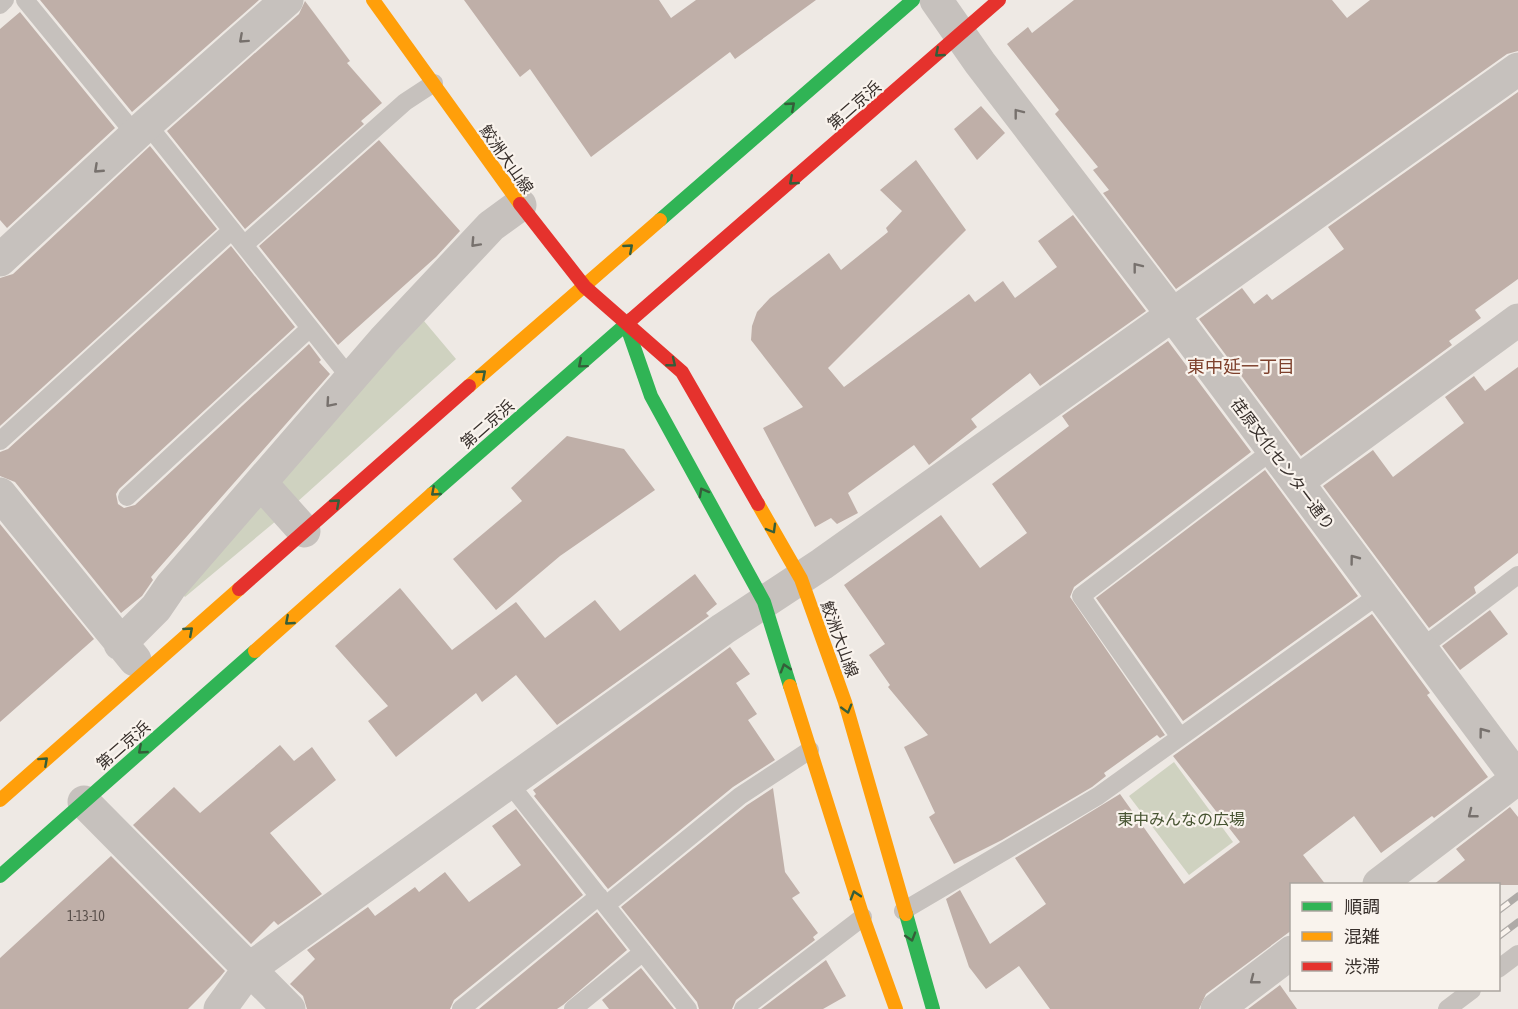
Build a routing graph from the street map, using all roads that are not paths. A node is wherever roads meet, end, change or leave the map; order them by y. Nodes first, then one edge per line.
1 (5, 0) edge
2 (25, 0) edge
3 (287, 0) edge
4 (373, 0) edge
5 (913, 0) edge
6 (936, 0) edge
7 (999, 0) edge
8 (0, 5) edge
9 (961, 34) junction
10 (1518, 69) edge
11 (435, 83) junction
12 (141, 129) junction
13 (520, 205) junction
14 (232, 230) junction
15 (244, 245) junction
16 (0, 260) edge
17 (585, 286) junction
18 (1172, 314) junction
19 (1518, 320) edge
20 (627, 326) junction
21 (310, 328) junction
22 (351, 379) junction
23 (0, 441) edge
24 (1273, 450) junction
25 (1297, 482) junction
26 (261, 483) junction
27 (0, 494) edge
28 (127, 497) dead end
29 (304, 531) junction
30 (1518, 575) edge
31 (801, 579) junction
32 (1380, 594) junction
33 (764, 602) junction
34 (120, 644) junction
35 (1420, 649) junction
36 (145, 670) junction
37 (1180, 737) junction
38 (810, 750) junction
39 (1518, 778) edge
40 (509, 783) junction
41 (8, 786) edge
42 (84, 802) junction
43 (0, 876) edge
44 (1382, 883) edge
45 (602, 900) junction
46 (903, 911) junction
47 (863, 917) junction
48 (643, 952) junction
49 (1290, 954) edge
50 (1518, 954) edge
51 (1500, 968) edge
52 (249, 969) junction
53 (1471, 991) edge
54 (220, 1009) edge
55 (289, 1009) edge
56 (460, 1009) edge
57 (573, 1009) edge
58 (688, 1009) edge
59 (743, 1009) edge
60 (896, 1009) edge
61 (933, 1009) edge
62 (1217, 1009) edge
63 (1447, 1009) edge

1 - 8 lane
2 - 12 lane
3 -> 12 street
4 - 11 main road, 鮫洲大山線
17 -> 5 main road
6 - 9 street, 荏原文化センター通り
7 - 9 main road, 第二京浜
18 -> 9 street, 荏原文化センター通り
9 -> 20 main road, 第二京浜
10 - 18 street
11 - 13 main road, 鮫洲大山線
11 - 15 lane
12 - 14 lane
12 -> 16 street
13 - 17 main road, 鮫洲大山線
13 -> 22 street
14 - 15 lane
14 - 23 lane
15 - 21 lane
17 - 20 main road, 鮫洲大山線
29 -> 17 main road
18 - 24 street, 荏原文化センター通り
18 - 31 street
19 - 25 street
20 -> 31 main road, 鮫洲大山線
33 -> 20 main road, 鮫洲大山線
20 -> 42 main road, 第二京浜
21 - 22 lane
21 - 28 lane
22 -> 26 street
24 - 25 street, 荏原文化センター通り
24 - 37 lane
32 -> 25 street, 荏原文化センター通り
26 - 29 street
26 - 34 street
27 - 34 street
36 -> 29 main road
30 - 35 lane
31 - 33 street
31 -> 46 main road, 鮫洲大山線
32 - 35 street, 荏原文化センター通り
32 - 37 lane
38 -> 33 main road, 鮫洲大山線
33 - 40 street
34 - 36 street
39 -> 35 street, 荏原文化センター通り
41 -> 36 main road
37 - 46 lane
38 - 45 lane
47 -> 38 main road, 鮫洲大山線
39 -> 44 street
40 - 45 lane
40 - 52 street
42 - 43 main road, 第二京浜
42 - 52 street
45 - 48 lane
45 - 56 lane
46 -> 61 main road, 鮫洲大山線
47 - 59 lane
47 - 60 main road, 鮫洲大山線
48 - 57 lane
48 - 58 lane
49 -> 62 street
50 - 51 lane
52 - 54 street
52 - 55 street
53 - 63 lane

